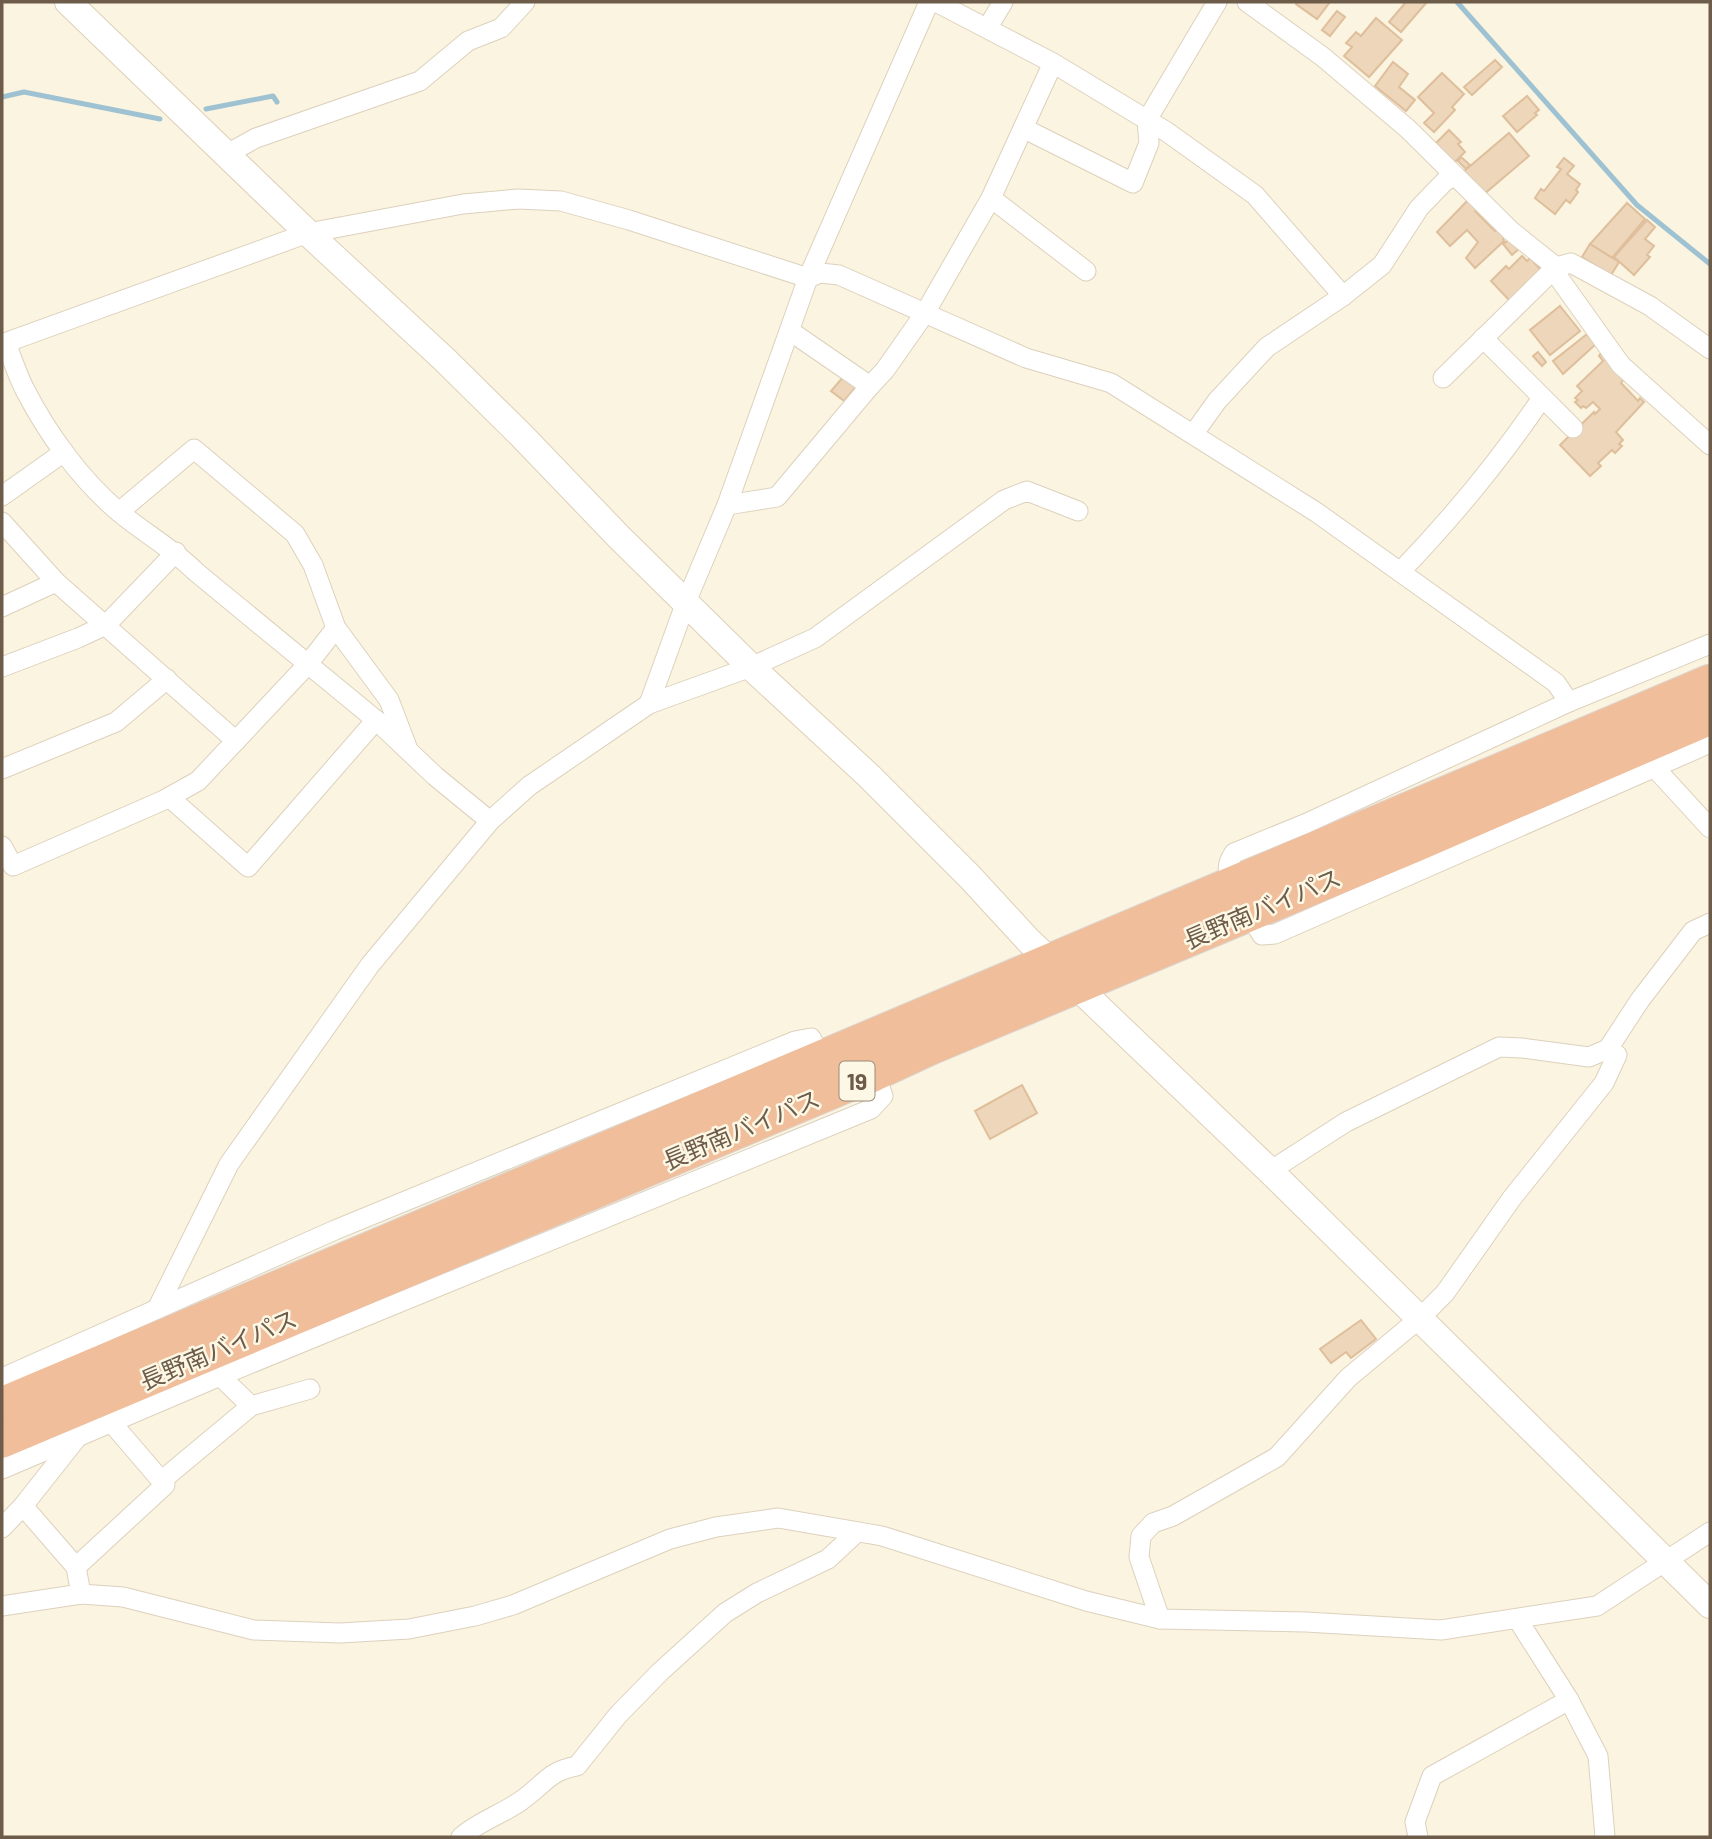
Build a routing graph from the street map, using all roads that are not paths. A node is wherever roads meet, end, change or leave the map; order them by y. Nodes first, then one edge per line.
1 (68, 2) edge
2 (525, 2) edge
3 (929, 2) edge
4 (936, 2) edge
5 (1003, 2) edge
6 (1217, 2) edge
7 (1247, 2) edge
8 (988, 27) junction
9 (1053, 63) junction
10 (1147, 120) junction
11 (1023, 128) junction
12 (227, 153) junction
13 (1455, 176) junction
14 (991, 198) junction
15 (308, 233) junction
16 (1556, 267) junction
17 (1086, 271) dead end
18 (808, 278) junction
19 (1343, 296) junction
20 (925, 313) junction
21 (790, 331) junction
22 (1483, 338) junction
23 (4, 344) edge
24 (1710, 349) edge
25 (1443, 378) dead end
26 (870, 386) junction
27 (1542, 398) junction
28 (1573, 428) dead end
29 (1194, 433) junction
30 (1710, 445) edge
31 (64, 452) junction
32 (2, 496) edge
33 (727, 505) junction
34 (1078, 511) dead end
35 (119, 512) junction
36 (2, 522) edge
37 (176, 551) junction
38 (1400, 572) junction
39 (56, 582) junction
40 (686, 602) junction
41 (2, 607) edge
42 (106, 625) junction
43 (336, 628) junction
44 (1710, 644) edge
45 (308, 664) junction
46 (2, 667) edge
47 (751, 667) junction
48 (167, 679) junction
49 (1710, 682) edge
50 (1569, 702) junction
51 (649, 704) junction
52 (1710, 717) edge
53 (376, 720) junction
54 (236, 741) junction
55 (1710, 743) edge
56 (409, 751) junction
57 (1654, 767) junction
58 (2, 769) edge
59 (169, 797) junction
60 (490, 821) junction
61 (1710, 828) edge
62 (2, 846) edge
63 (1241, 898) junction
64 (1710, 923) edge
65 (1051, 961) junction
66 (1077, 985) junction
67 (1608, 1049) junction
68 (1270, 1171) junction
69 (354, 1273) junction
70 (157, 1309) junction
71 (1420, 1318) junction
72 (220, 1376) junction
73 (2, 1378) edge
74 (310, 1389) dead end
75 (2, 1405) edge
76 (251, 1406) junction
77 (111, 1422) junction
78 (76, 1438) junction
79 (2, 1440) edge
80 (2, 1469) edge
81 (161, 1481) junction
82 (23, 1506) junction
83 (2, 1528) edge
84 (857, 1532) junction
85 (1710, 1532) edge
86 (1667, 1562) junction
87 (76, 1567) junction
88 (81, 1594) junction
89 (1710, 1605) edge
90 (2, 1606) edge
91 (1160, 1619) junction
92 (1518, 1620) junction
93 (1569, 1700) junction
94 (461, 1837) edge
95 (1418, 1837) edge
96 (1605, 1837) edge

1 - 12 street
2 - 12 street
3 - 18 street
4 - 8 street
5 - 8 street
6 - 10 street
7 - 13 street
8 - 9 street
9 - 10 street
9 - 11 street
10 - 11 street
10 - 19 street
11 - 14 street
12 - 15 street
13 - 16 street
13 - 19 street
14 - 17 street
14 - 20 street
15 - 18 street
15 - 23 street
15 - 40 street
16 - 22 street
16 - 24 street
16 - 30 street
18 - 20 street
18 - 21 street
19 - 29 street
20 - 26 street
20 - 29 street
21 - 26 street
21 - 33 street
22 - 25 street
22 - 27 street
23 - 31 street
26 - 33 street
27 - 28 street
27 - 38 street
29 - 38 street
31 - 32 street
31 - 35 street
33 - 40 street
34 - 47 street
35 - 37 street
35 - 43 street
36 - 39 street
37 - 42 street
37 - 45 street
38 - 50 street
39 - 41 street
39 - 42 street
40 - 47 street
40 - 51 street
42 - 46 street
42 - 48 street
43 - 45 street
43 - 56 street
44 - 50 street
45 - 53 street
45 - 54 street
47 - 51 street
47 - 65 street
48 - 54 street
48 - 58 street
49 - 63 highway, 長野南バイパス / 19
50 - 63 street
51 - 60 street
52 - 63 highway, 長野南バイパス / 19
53 - 56 street
53 - 59 street
54 - 59 street
55 - 57 street
56 - 60 street
57 - 61 street
57 - 63 street
59 - 62 street
60 - 70 street
63 - 65 highway, 長野南バイパス / 19
63 - 66 highway, 長野南バイパス / 19
64 - 67 street
65 - 66 street
65 - 69 highway, 長野南バイパス / 19
66 - 68 street
66 - 69 highway, 長野南バイパス / 19
67 - 68 street
67 - 71 street
68 - 71 street
69 - 70 street
69 - 72 street
69 - 75 highway, 長野南バイパス / 19
69 - 79 highway, 長野南バイパス / 19
70 - 73 street
71 - 86 street
71 - 91 street
72 - 76 street
72 - 77 street
74 - 76 street
76 - 81 street
77 - 78 street
77 - 81 street
78 - 80 street
78 - 82 street
81 - 87 street
82 - 83 street
82 - 87 street
84 - 88 street
84 - 91 street
84 - 94 street
85 - 86 street
86 - 89 street
86 - 92 street
87 - 88 street
88 - 90 street
91 - 92 street
92 - 93 street
93 - 95 street
93 - 96 street

